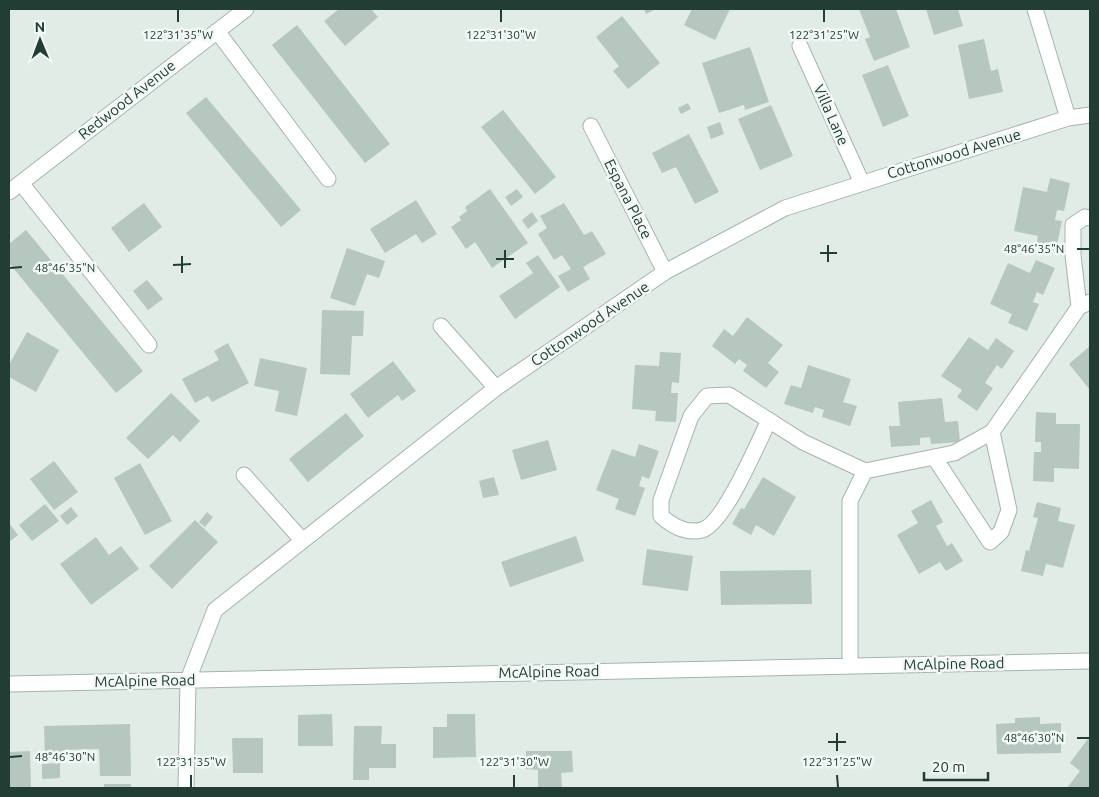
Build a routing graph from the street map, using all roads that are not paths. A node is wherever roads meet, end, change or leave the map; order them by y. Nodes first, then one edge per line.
1 (246, 9) edge
2 (1036, 9) edge
3 (217, 31) junction
4 (800, 46) dead end
5 (1090, 114) edge
6 (1068, 118) junction
7 (591, 126) dead end
8 (328, 179) dead end
9 (862, 183) junction
10 (15, 187) edge
11 (1090, 218) edge
12 (665, 272) junction
13 (1085, 304) edge
14 (441, 326) dead end
15 (149, 345) dead end
16 (496, 388) junction
17 (769, 420) junction
18 (992, 432) junction
19 (934, 457) junction
20 (865, 471) junction
21 (244, 475) dead end
22 (302, 540) junction
23 (1090, 661) edge
24 (850, 666) junction
25 (188, 680) junction
26 (9, 684) edge
27 (186, 788) edge

1 - 3 street, Redwood Avenue
2 - 6 street
3 - 8 street
3 - 10 street, Redwood Avenue
4 - 9 street, Villa Lane
5 - 6 street, Cottonwood Avenue
6 - 9 street, Cottonwood Avenue
7 - 12 street, Espana Place
9 - 12 street, Cottonwood Avenue
10 - 15 street
11 - 13 street
12 - 16 street, Cottonwood Avenue
13 - 18 street
14 - 16 street
16 - 22 street, Cottonwood Avenue
17 - 17 street
17 - 20 street
18 - 19 street
18 - 19 street
19 - 20 street
20 - 24 street
21 - 22 street
22 - 25 street, Cottonwood Avenue
23 - 24 street, McAlpine Road
24 - 25 street, McAlpine Road
25 - 26 street, McAlpine Road
25 - 27 street

